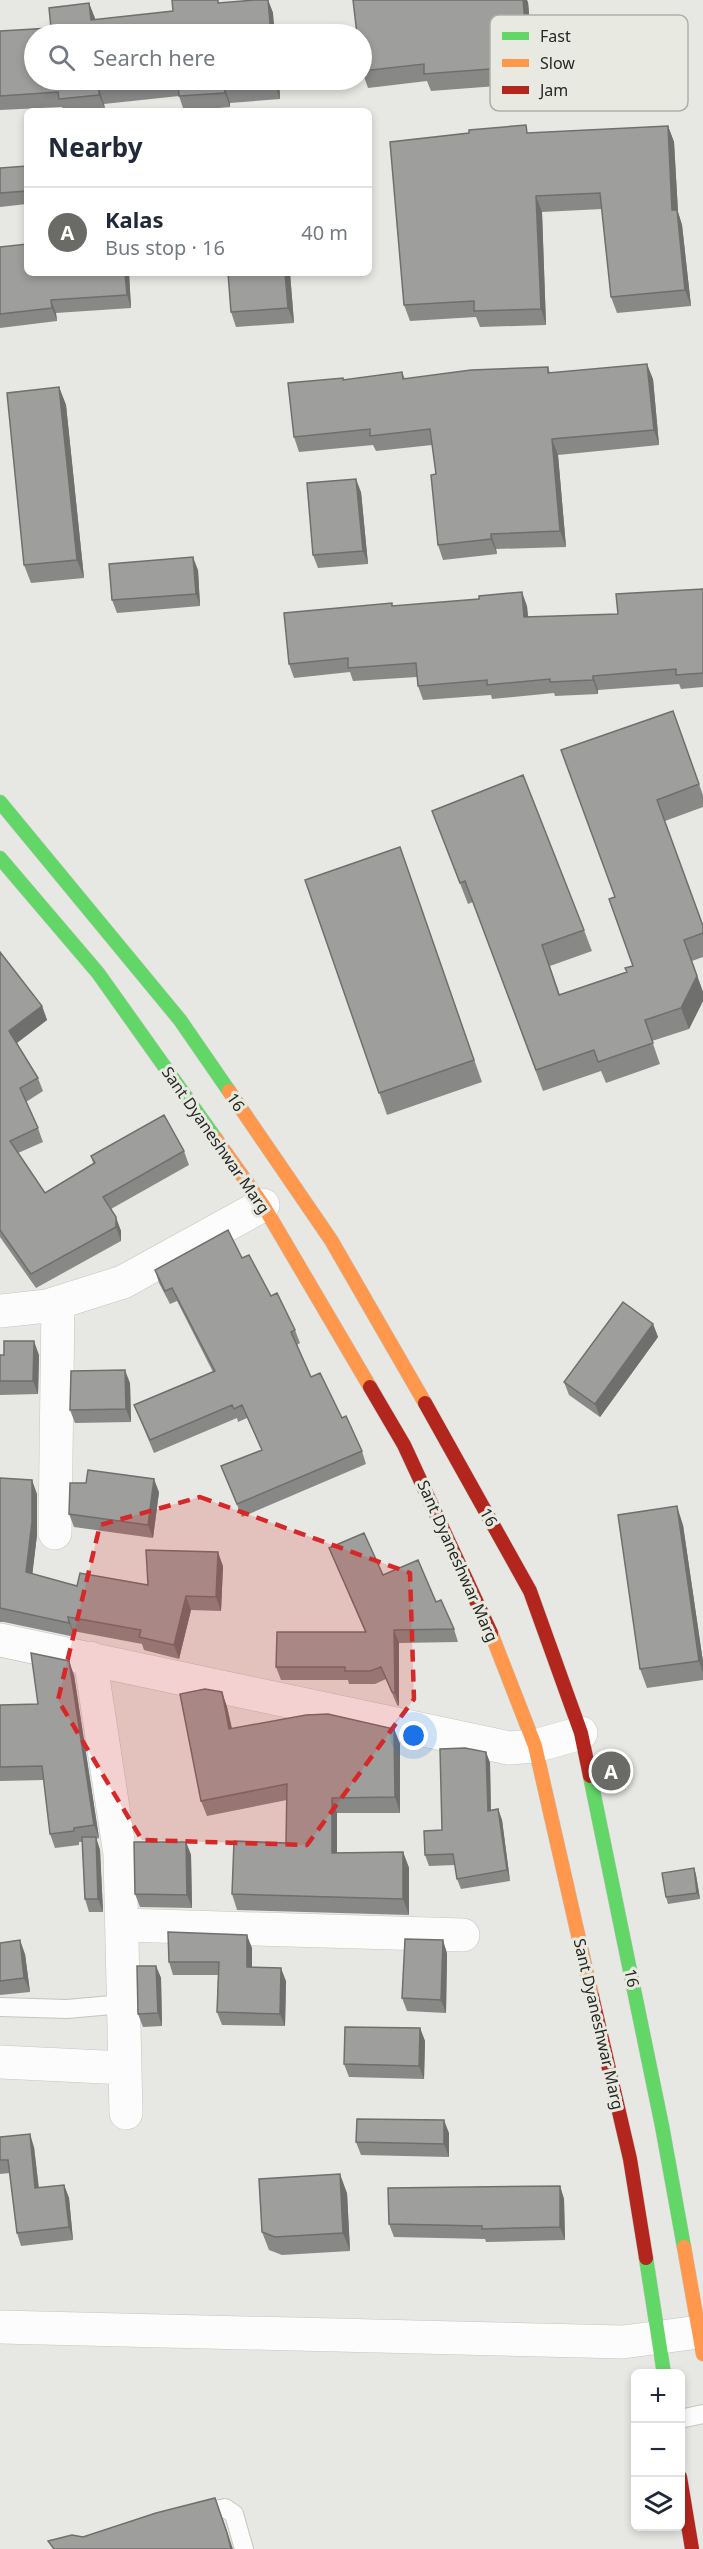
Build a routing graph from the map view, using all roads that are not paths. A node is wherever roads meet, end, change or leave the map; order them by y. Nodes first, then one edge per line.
1 (0, 802) edge
2 (0, 858) edge
3 (263, 1204) junction
4 (58, 1303) junction
5 (0, 1311) edge
6 (55, 1533) dead end
7 (0, 1640) edge
8 (90, 1658) junction
9 (581, 1733) junction
10 (535, 1746) junction
11 (122, 1924) junction
12 (463, 1935) dead end
13 (123, 2004) junction
14 (0, 2007) edge
15 (0, 2062) edge
16 (125, 2068) junction
17 (126, 2113) dead end
18 (0, 2327) edge
19 (659, 2338) junction
20 (701, 2343) edge
21 (663, 2369) edge
22 (703, 2415) edge
23 (685, 2418) edge
24 (685, 2503) edge
25 (176, 2520) edge
26 (244, 2549) edge
27 (692, 2549) edge

1 - 9 main road, 16
2 - 3 main road, Sant Dyaneshwar Marg
3 - 4 street
3 - 10 main road, Sant Dyaneshwar Marg
4 - 5 street
4 - 6 street
7 - 8 street
8 - 10 street
8 - 11 street
9 - 10 street
9 - 20 main road, 16
10 - 19 main road, Sant Dyaneshwar Marg
11 - 12 street
11 - 13 street
13 - 14 lane
13 - 16 street
15 - 16 street
16 - 17 street
18 - 19 street
19 - 20 street
19 - 21 main road, Sant Dyaneshwar Marg
22 - 23 lane
24 - 27 main road
25 - 26 lane

